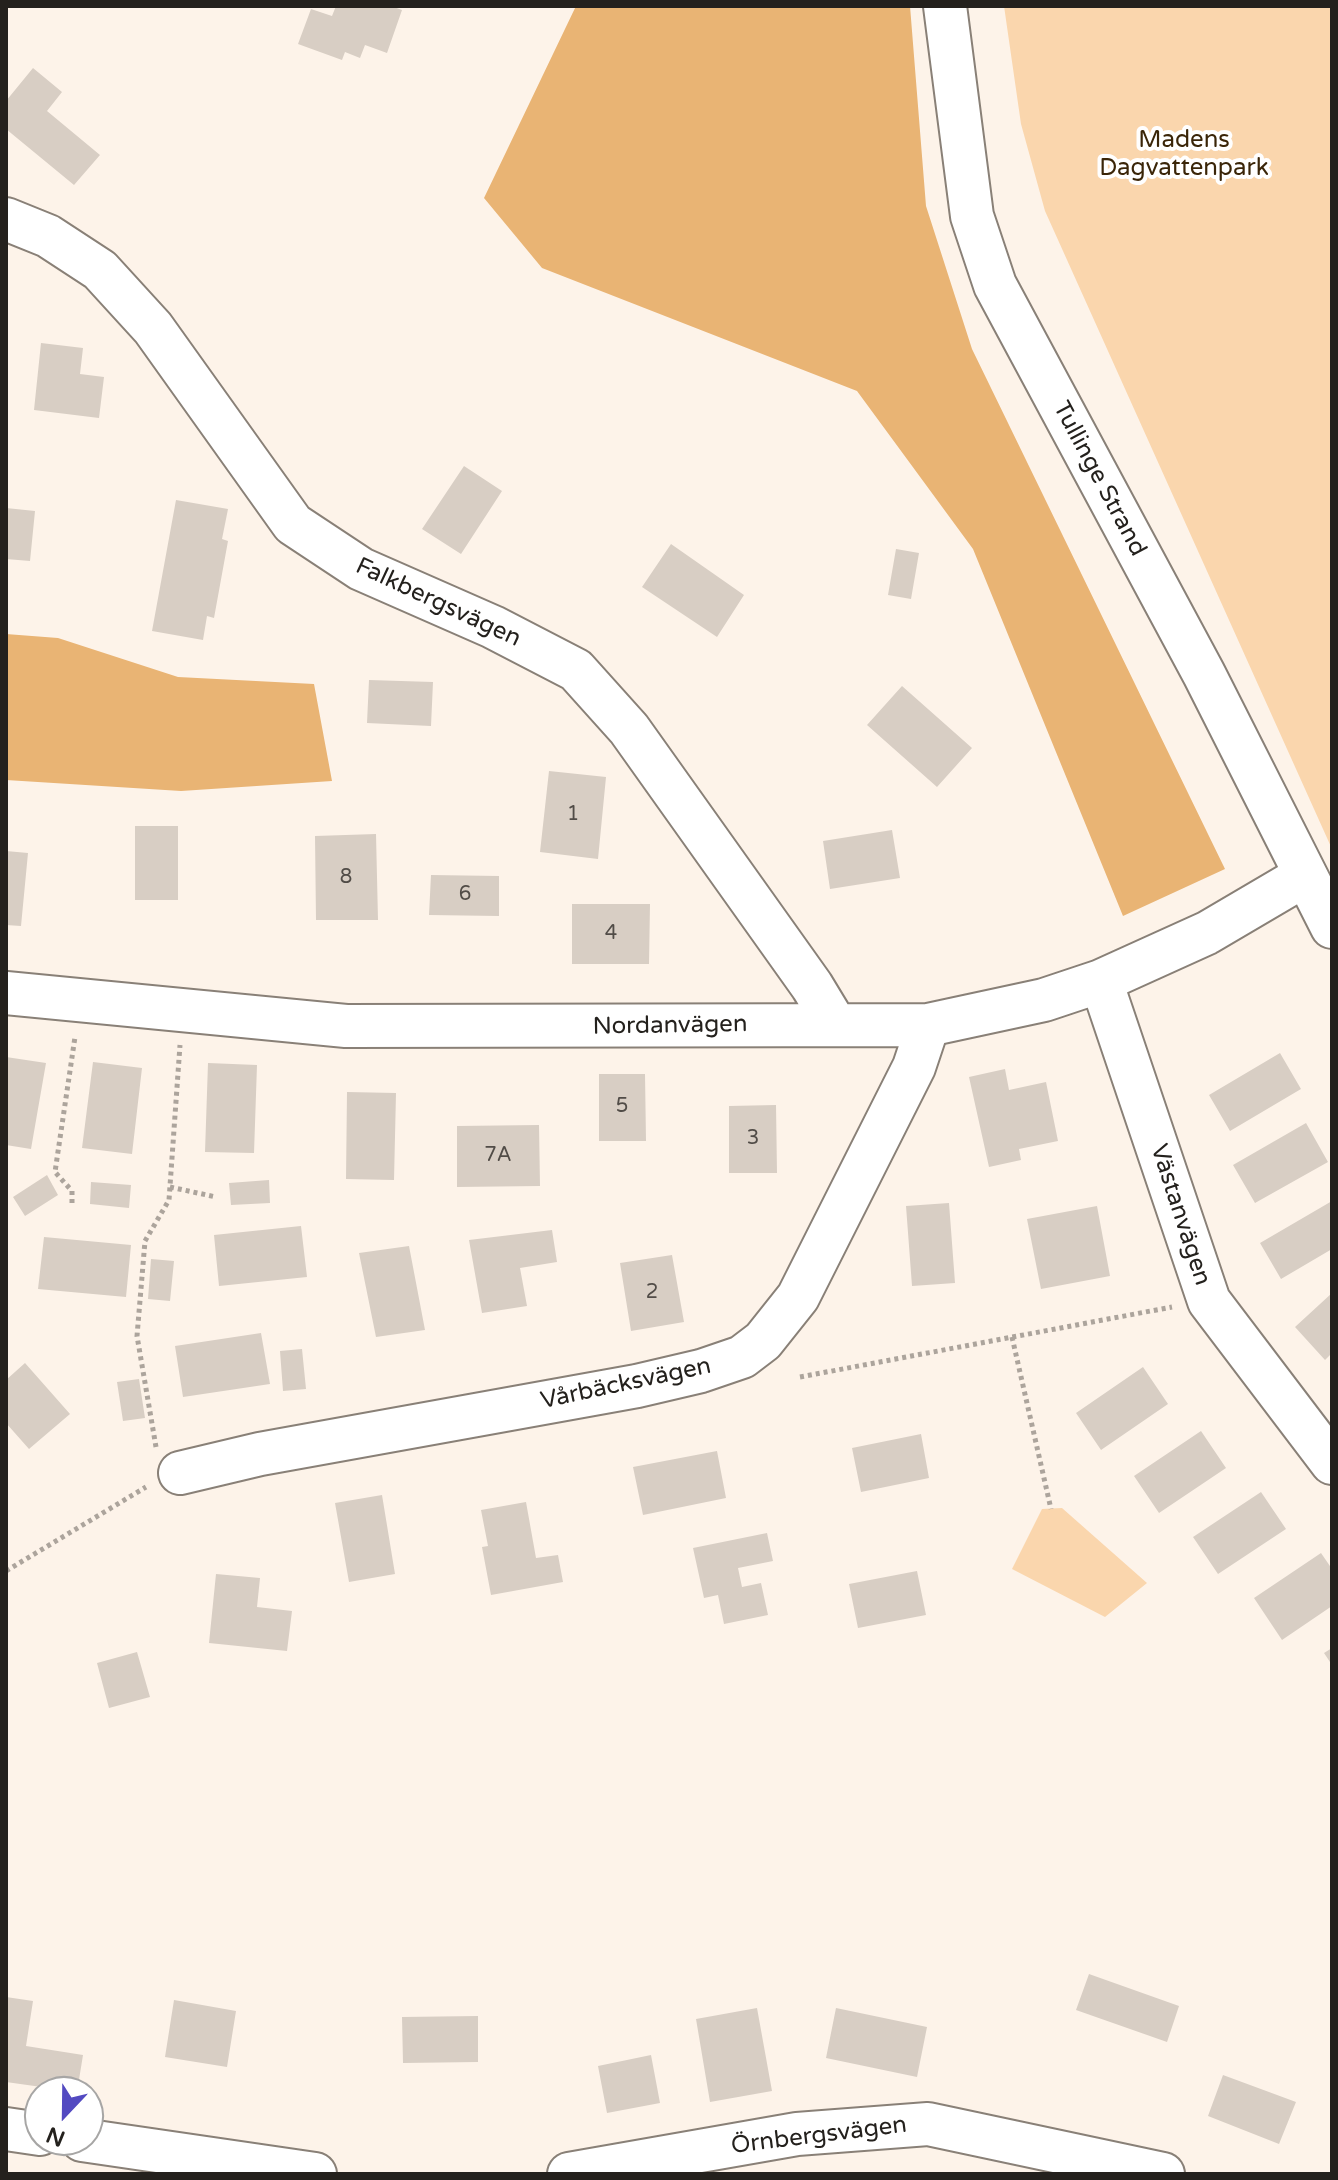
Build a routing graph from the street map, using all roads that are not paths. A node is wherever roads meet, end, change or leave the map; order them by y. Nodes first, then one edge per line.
1 (945, 6) edge
2 (6, 219) edge
3 (1304, 876) junction
4 (1332, 927) edge
5 (1101, 981) junction
6 (6, 993) edge
7 (835, 1024) junction
8 (928, 1025) junction
9 (1332, 1463) edge
10 (171, 1476) road end
11 (104, 2143) edge
12 (315, 2174) edge
13 (569, 2174) edge
14 (1163, 2174) edge

1 - 3 street, Tullinge Strand
2 - 7 street, Falkbergsvägen
3 - 4 street, Tullinge Strand
3 - 5 street, Nordanvägen
5 - 8 street, Nordanvägen
5 - 9 street, Västanvägen
6 - 7 street, Nordanvägen
7 - 8 street, Nordanvägen
8 - 10 street, Vårbäcksvägen
11 - 12 street
13 - 14 street, Örnbergsvägen

